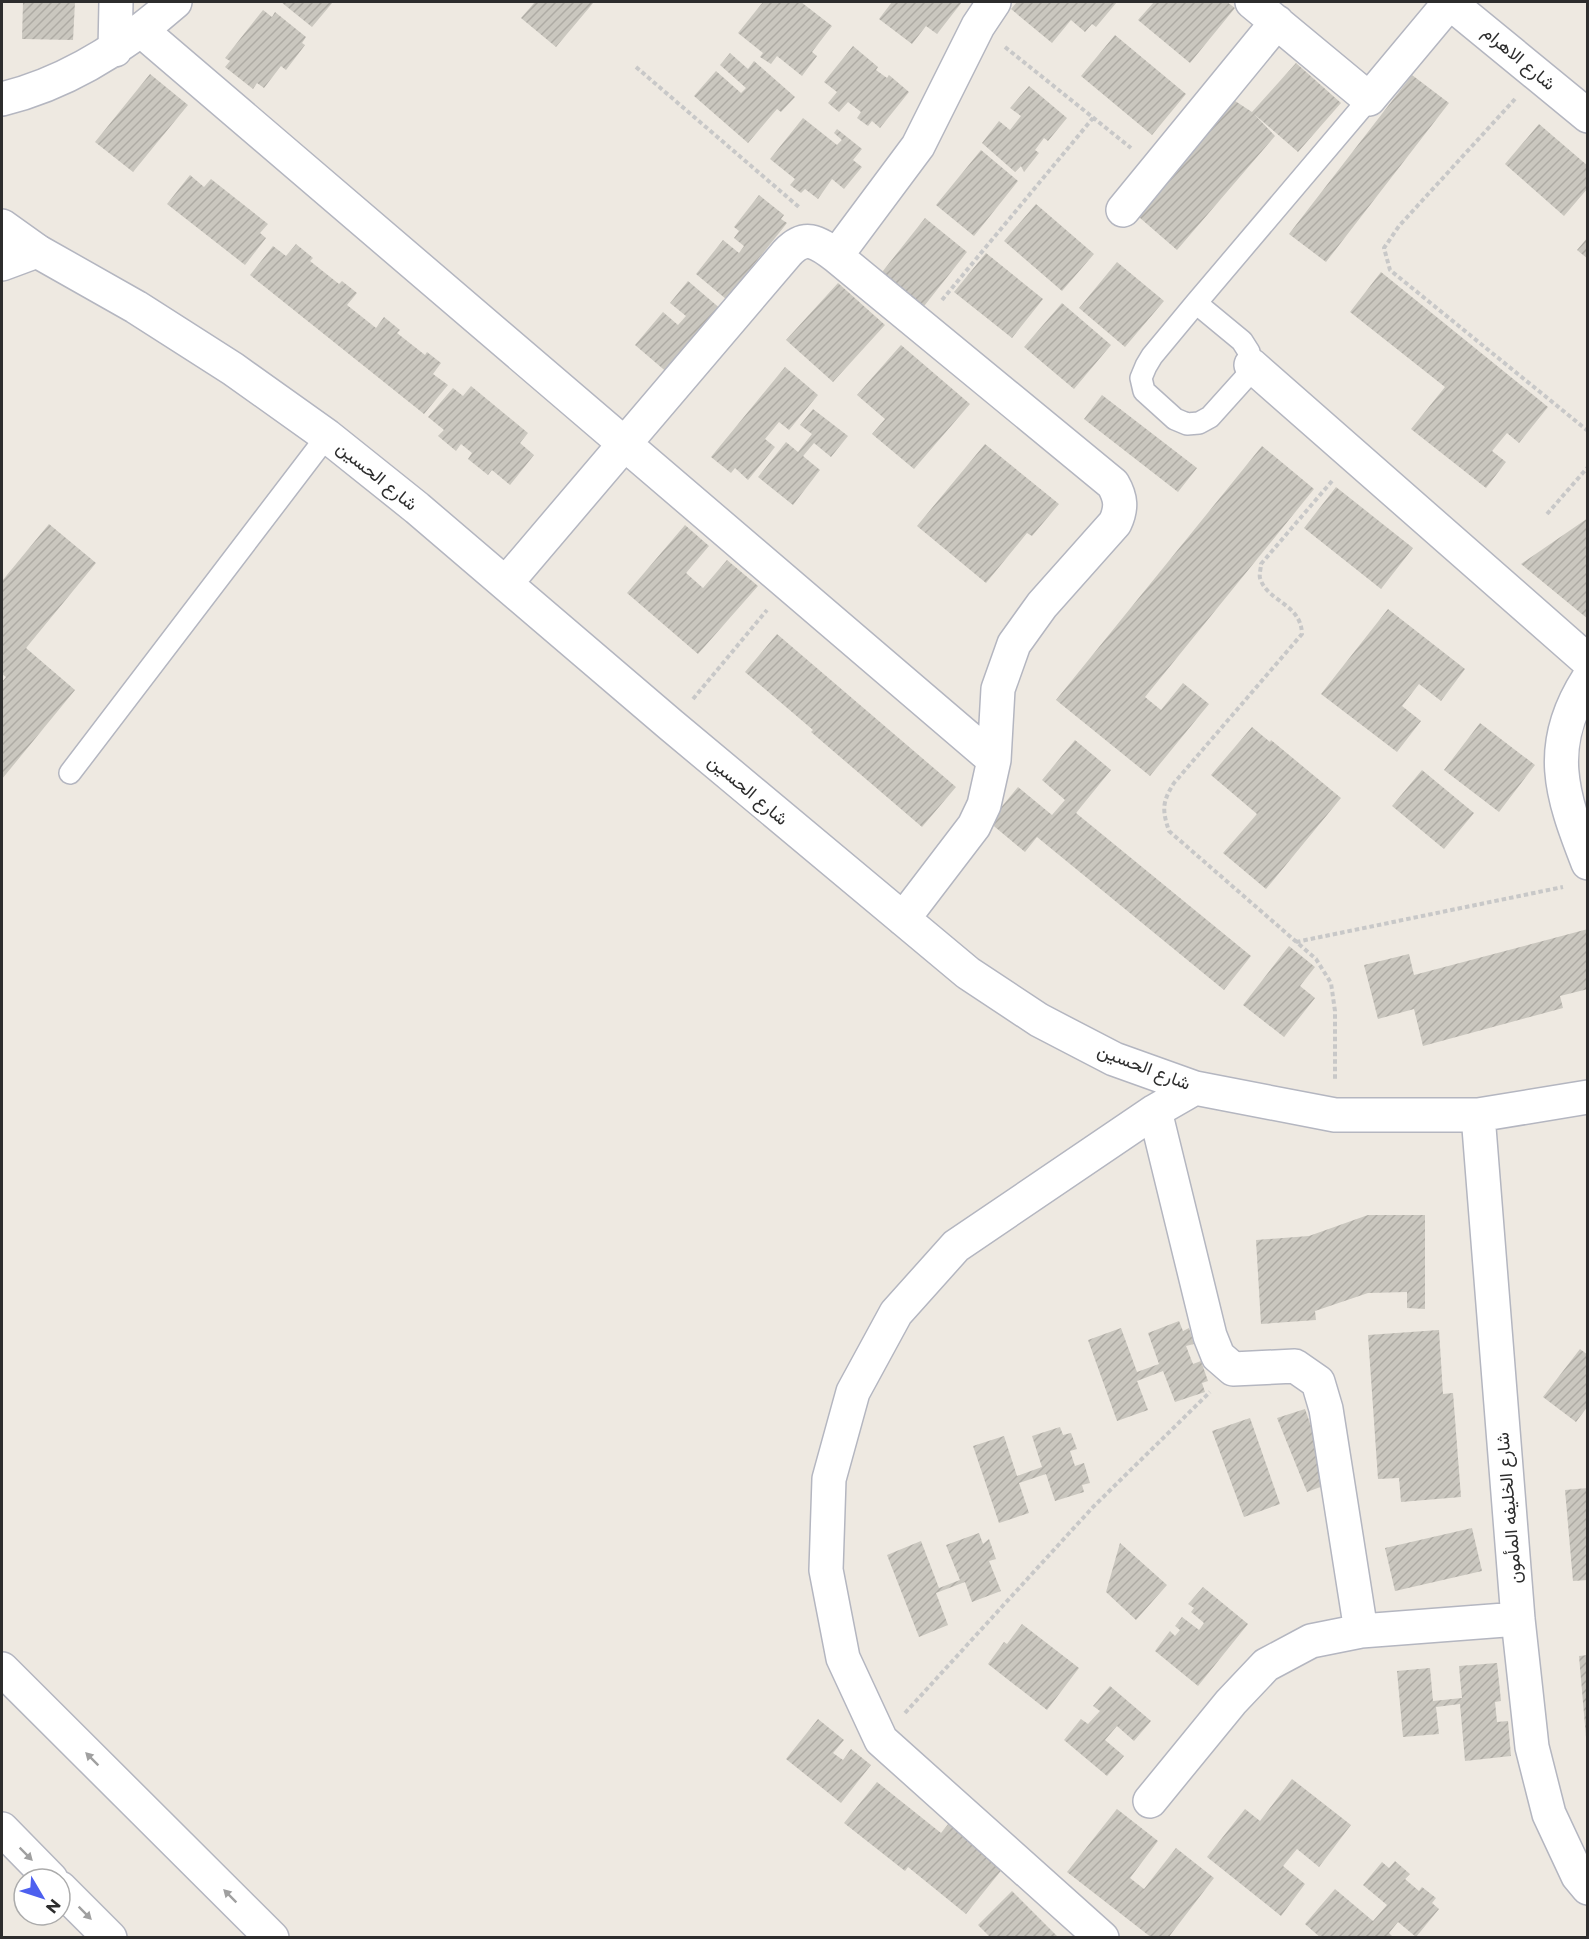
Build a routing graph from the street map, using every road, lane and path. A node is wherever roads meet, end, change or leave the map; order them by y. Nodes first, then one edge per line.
1 (116, 2) edge
2 (175, 2) edge
3 (1252, 2) edge
4 (1450, 2) edge
5 (986, 14) edge
6 (1277, 22) junction
7 (142, 31) junction
8 (115, 50) junction
9 (636, 68) dead end
10 (1538, 73) junction
11 (2, 99) edge
12 (1369, 99) junction
13 (1587, 116) edge
14 (1093, 118) junction
15 (1157, 169) junction
16 (1123, 210) dead end
17 (2, 226) edge
18 (840, 250) junction
19 (36, 251) junction
20 (2, 264) edge
21 (1196, 303) junction
22 (921, 326) junction
23 (1251, 365) junction
24 (1587, 431) edge
25 (327, 436) junction
26 (624, 443) junction
27 (1353, 456) junction
28 (1587, 467) edge
29 (1547, 514) dead end
30 (506, 583) junction
31 (788, 584) junction
32 (1587, 661) edge
33 (1587, 679) edge
34 (671, 725) junction
35 (994, 760) junction
36 (70, 772) dead end
37 (1587, 863) edge
38 (1564, 887) dead end
39 (903, 919) junction
40 (1296, 942) junction
41 (1195, 1088) junction
42 (1587, 1097) edge
43 (1155, 1111) junction
44 (1335, 1115) junction
45 (1478, 1115) junction
46 (1233, 1369) junction
47 (1518, 1619) junction
48 (1361, 1631) junction
49 (2, 1669) edge
50 (881, 1740) junction
51 (1150, 1801) dead end
52 (2, 1829) edge
53 (39, 1867) edge
54 (1587, 1888) edge
55 (72, 1900) edge
56 (110, 1938) edge
57 (272, 1938) edge
58 (1102, 1938) edge

1 - 8 street
2 - 7 street
3 - 6 street
4 - 10 street, شارع الاهرام
4 - 12 street
5 - 14 path
5 - 18 street
6 - 12 street
6 - 15 street
7 - 8 street
7 - 26 street
8 - 11 street
9 - 18 path
10 - 13 street, شارع الاهرام
10 - 24 path
12 - 21 lane
14 - 15 path
14 - 22 path
15 - 16 street
17 - 19 street, شارع الحسين
18 - 22 street
18 - 26 street
19 - 20 street
19 - 25 street, شارع الحسين
21 - 23 lane
21 - 23 lane
22 - 35 street
23 - 27 street
25 - 30 street, شارع الحسين
25 - 36 lane
26 - 30 street
26 - 31 street
27 - 32 street
27 - 40 path
28 - 29 path
30 - 34 street, شارع الحسين
31 - 34 path
31 - 35 street
33 - 37 street
34 - 39 street, شارع الحسين
35 - 39 street
38 - 40 path
39 - 41 street, شارع الحسين
40 - 44 path
41 - 43 street
41 - 44 street, شارع الحسين
42 - 45 street, شارع الحسين
43 - 46 street
43 - 50 street
44 - 45 street, شارع الحسين
45 - 47 street, شارع الخليفه المأمون
46 - 48 street
46 - 50 path
47 - 48 street
47 - 54 street, شارع الخليفه المأمون
48 - 51 street
57 -> 49 street
50 - 58 street
52 -> 53 street
55 -> 56 street

